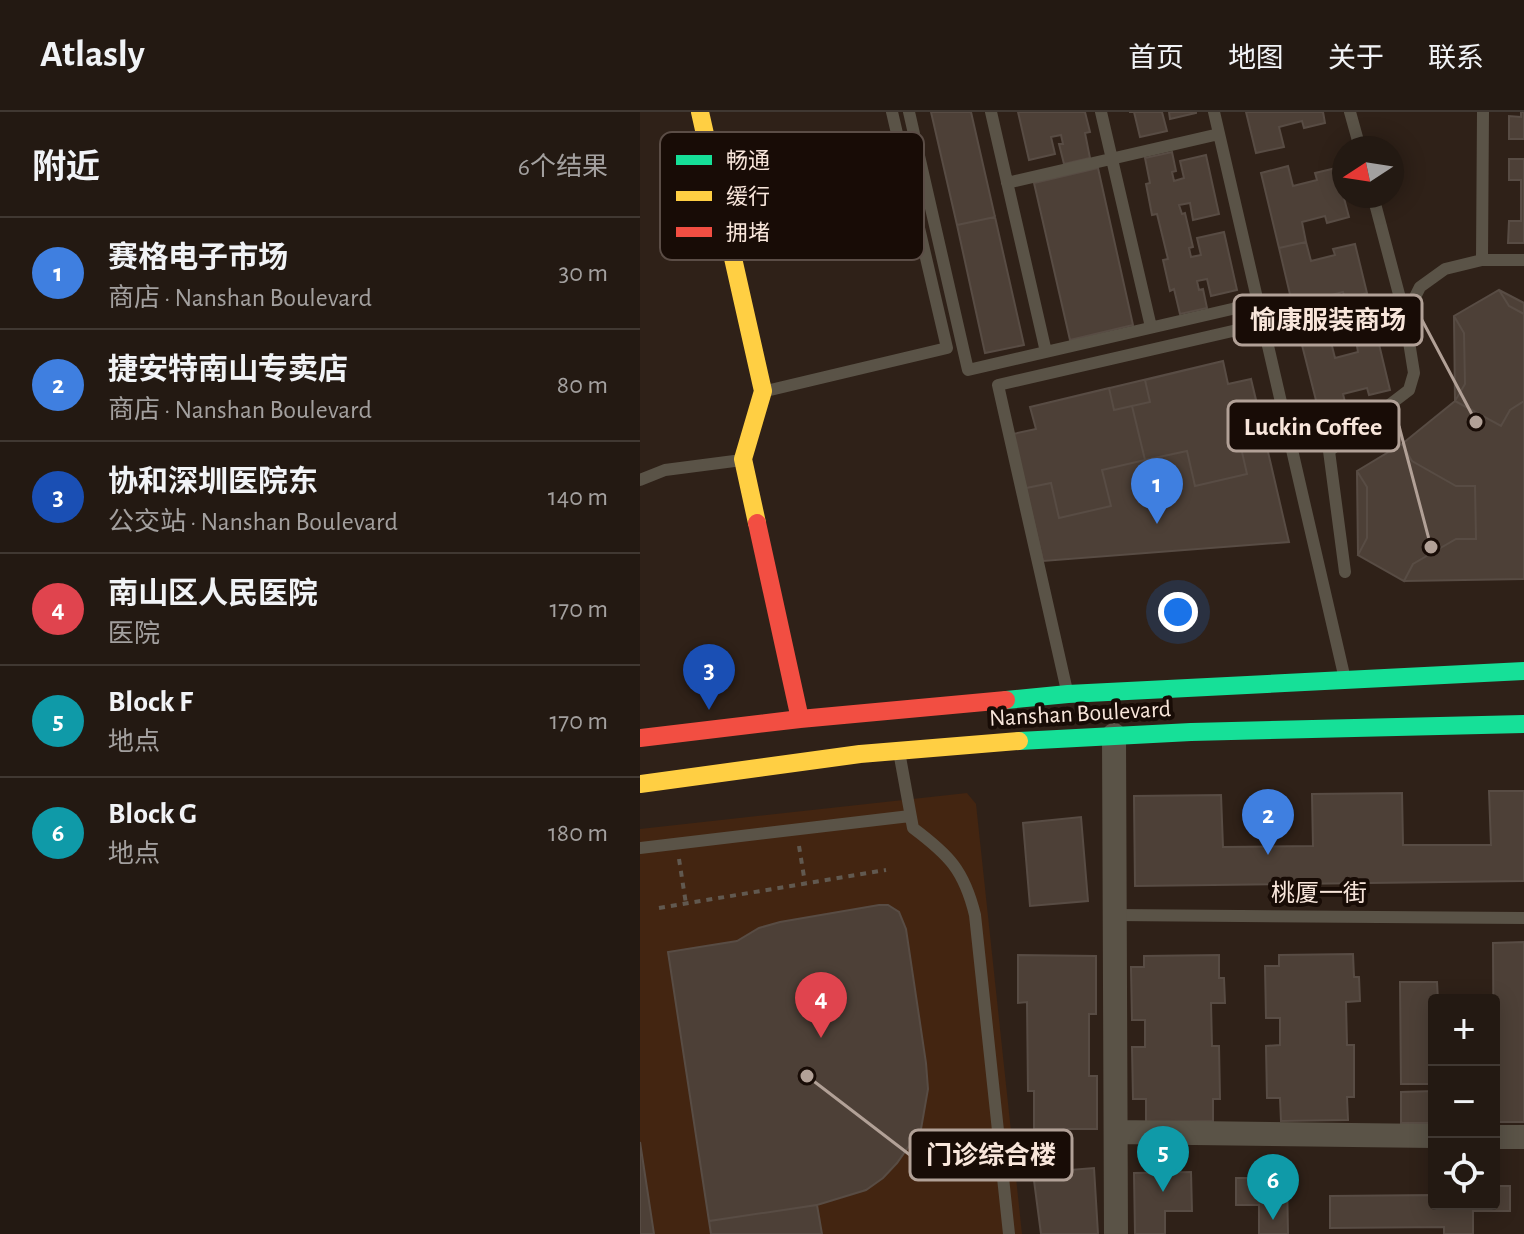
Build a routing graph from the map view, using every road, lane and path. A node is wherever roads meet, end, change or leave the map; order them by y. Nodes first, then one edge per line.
1 (700, 112) edge
2 (892, 112) edge
3 (909, 112) edge
4 (991, 112) edge
5 (1101, 112) edge
6 (1214, 112) edge
7 (1350, 112) edge
8 (1483, 112) edge
9 (705, 132) edge
10 (897, 132) edge
11 (914, 132) edge
12 (1219, 134) junction
13 (1357, 136) edge
14 (1112, 158) junction
15 (924, 178) edge
16 (1007, 183) junction
17 (1376, 208) edge
18 (924, 249) edge
19 (733, 260) edge
20 (1482, 260) junction
21 (1524, 260) edge
22 (1258, 303) junction
23 (1405, 317) junction
24 (1263, 324) junction
25 (1151, 327) junction
26 (1046, 352) junction
27 (763, 391) junction
28 (743, 459) junction
29 (640, 480) edge
30 (1345, 572) dead end
31 (1524, 671) edge
32 (1345, 679) junction
33 (1068, 694) junction
34 (800, 719) junction
35 (1524, 724) edge
36 (1114, 735) junction
37 (640, 738) edge
38 (899, 749) junction
39 (640, 784) edge
40 (910, 816) junction
41 (796, 830) junction
42 (676, 845) junction
43 (640, 848) edge
44 (886, 870) dead end
45 (805, 883) junction
46 (686, 904) junction
47 (659, 908) dead end
48 (1114, 915) junction
49 (1524, 918) edge
50 (1116, 1132) junction
51 (1428, 1136) edge
52 (1500, 1137) edge
53 (1524, 1137) edge
54 (1009, 1234) edge
55 (1116, 1234) edge

1 - 9 main road
2 - 10 lane
3 - 11 lane
4 - 16 lane
5 - 14 lane
6 - 12 lane
7 - 13 lane
8 - 20 lane
12 - 14 lane
12 - 22 lane
14 - 16 lane
14 - 25 lane
15 - 26 lane
16 - 26 lane
17 - 23 lane
18 - 27 lane
19 - 27 main road
20 - 21 lane
20 - 23 lane
22 - 24 lane
22 - 25 lane
23 - 30 lane
24 - 32 lane
24 - 33 lane
25 - 26 lane
27 - 28 main road
28 - 29 lane
28 - 34 main road
31 - 32 main road, Nanshan Boulevard
32 - 33 main road, Nanshan Boulevard
33 - 34 main road, Nanshan Boulevard
34 - 37 main road, Nanshan Boulevard
35 - 36 main road, Nanshan Boulevard
36 - 38 main road, Nanshan Boulevard
36 - 48 street
38 - 39 main road, Nanshan Boulevard
38 - 40 lane
40 - 41 lane
40 - 54 lane
41 - 42 lane
41 - 45 path
42 - 43 lane
42 - 46 path
44 - 45 path
45 - 46 path
46 - 47 path
48 - 49 lane, 桃厦一街
48 - 50 street
50 - 51 street
50 - 55 street
52 - 53 street

